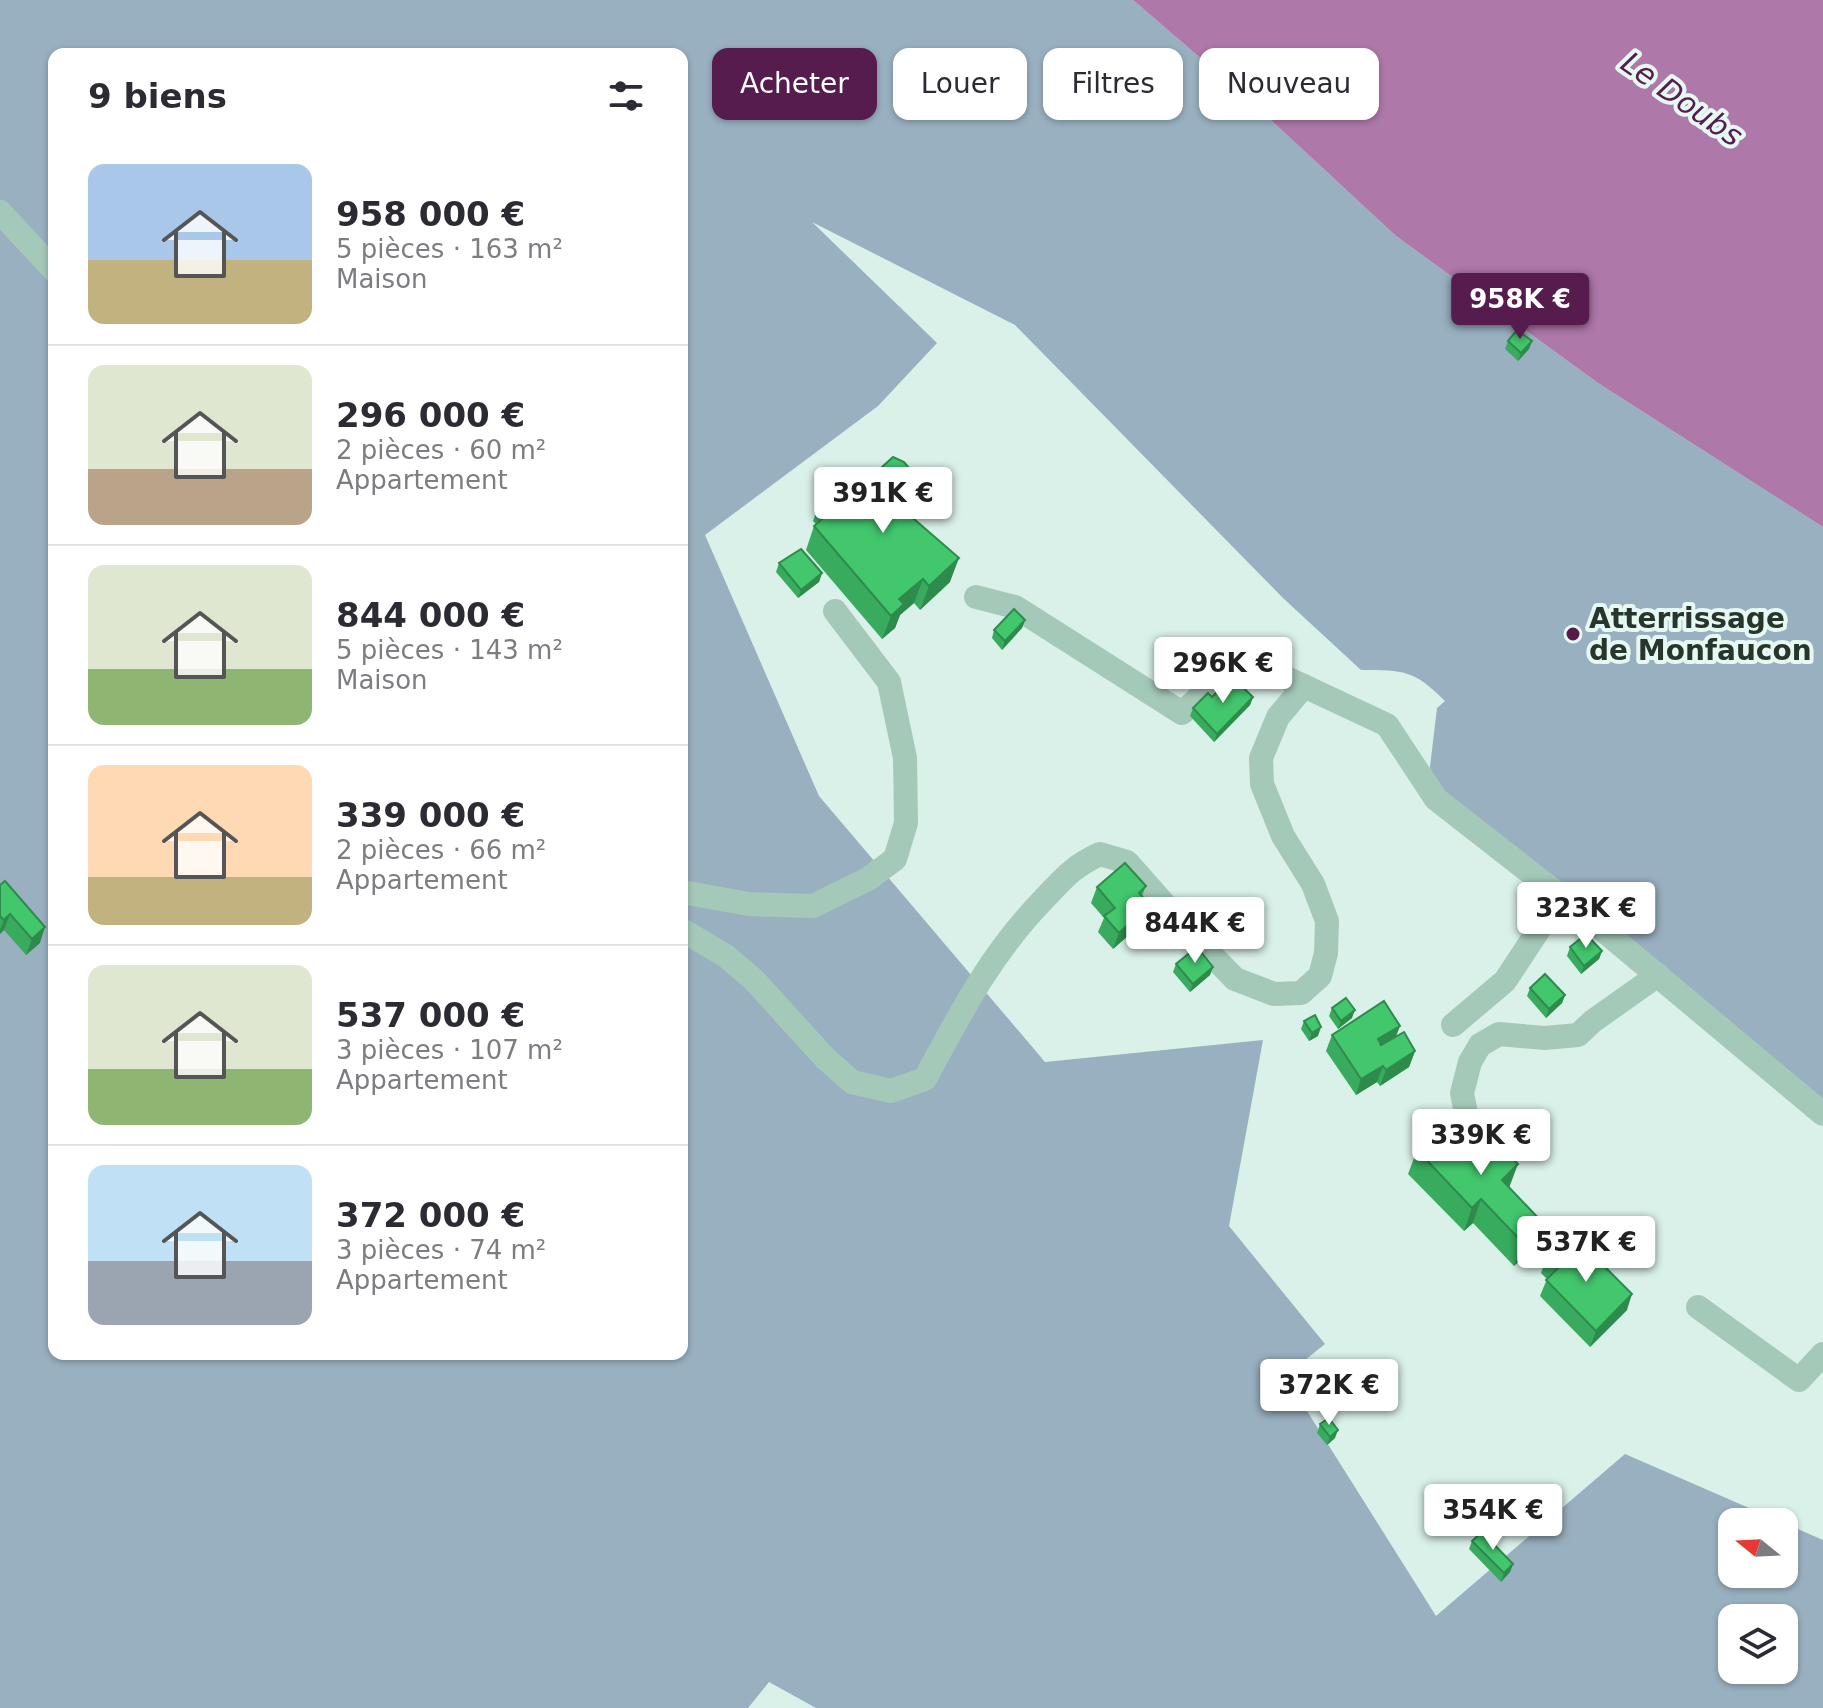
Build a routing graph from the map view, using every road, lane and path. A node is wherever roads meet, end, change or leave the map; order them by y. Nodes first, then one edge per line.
1 (0, 212) edge
2 (48, 264) edge
3 (976, 597) dead end
4 (835, 611) dead end
5 (1304, 686) junction
6 (688, 893) edge
7 (1561, 896) junction
8 (688, 934) edge
9 (1658, 975) junction
10 (1453, 1025) dead end
11 (1823, 1114) edge
12 (1471, 1139) edge
13 (1698, 1307) dead end
14 (1823, 1354) edge

1 - 2 street
3 - 5 street
4 - 6 street
5 - 7 street
5 - 8 street
7 - 9 street
7 - 10 street
9 - 11 street
9 - 12 street
13 - 14 street

